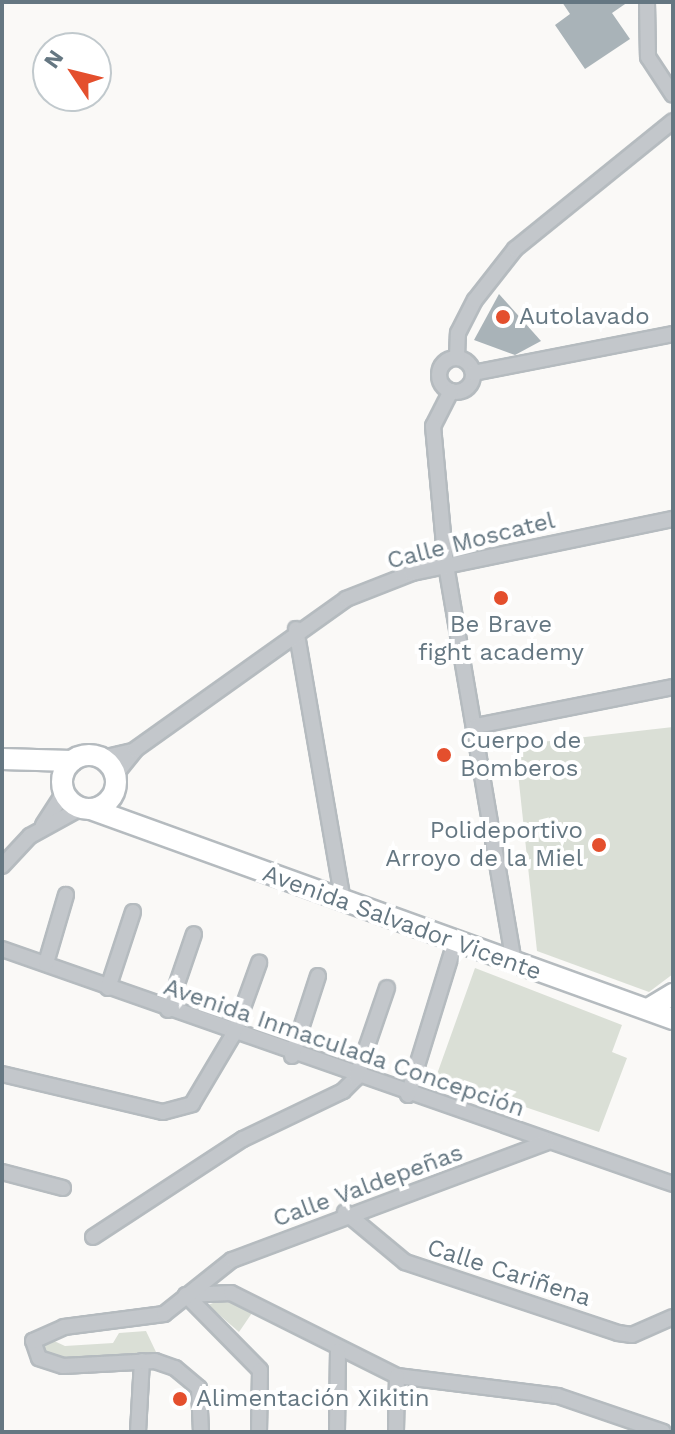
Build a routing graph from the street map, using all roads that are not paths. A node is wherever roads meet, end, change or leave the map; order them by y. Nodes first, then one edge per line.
1 (647, 2) edge
2 (673, 95) edge
3 (673, 121) edge
4 (673, 334) edge
5 (457, 358) junction
6 (473, 373) junction
7 (451, 391) junction
8 (673, 519) edge
9 (446, 565) junction
10 (296, 629) junction
11 (673, 687) edge
12 (476, 726) junction
13 (136, 749) junction
14 (102, 758) junction
15 (2, 759) edge
16 (72, 761) junction
17 (114, 784) junction
18 (64, 791) junction
19 (86, 808) junction
20 (132, 823) junction
21 (41, 829) junction
22 (3, 862) edge
23 (66, 895) dead end
24 (343, 900) junction
25 (133, 912) dead end
26 (194, 934) dead end
27 (455, 942) junction
28 (2, 949) edge
29 (46, 963) junction
30 (259, 963) dead end
31 (514, 963) junction
32 (318, 976) dead end
33 (108, 988) junction
34 (387, 988) dead end
35 (673, 994) edge
36 (648, 1009) junction
37 (168, 1010) junction
38 (673, 1019) edge
39 (233, 1035) junction
40 (292, 1056) junction
41 (2, 1074) edge
42 (356, 1078) junction
43 (408, 1095) junction
44 (547, 1142) junction
45 (2, 1172) edge
46 (673, 1184) edge
47 (63, 1188) dead end
48 (345, 1212) junction
49 (93, 1237) dead end
50 (186, 1295) junction
51 (673, 1317) edge
52 (338, 1351) junction
53 (142, 1361) junction
54 (397, 1376) junction
55 (341, 1431) edge
56 (138, 1432) edge
57 (201, 1432) edge
58 (259, 1432) edge
59 (396, 1432) edge
60 (663, 1432) edge

1 - 2 street
3 - 5 street
4 - 6 street
5 - 6 street
5 - 7 street
6 - 7 street
7 - 9 street
8 - 9 street, Calle Moscatel
9 - 10 street, Calle Moscatel
9 - 12 street
10 - 13 street, Calle Moscatel
10 - 24 street
11 - 12 street
12 - 31 street
13 - 14 street, Calle Moscatel
13 - 17 street, Calle Moscatel
14 - 16 street
14 - 17 street
15 - 16 street
15 - 18 street
16 - 18 street
17 - 19 street
17 - 20 street
18 - 19 street
18 - 21 street
19 - 20 street, Avenida Salvador Vicente
19 - 21 street
20 - 24 street, Avenida Salvador Vicente
21 - 22 street
23 - 29 street
24 - 27 street, Avenida Salvador Vicente
25 - 33 street
26 - 37 street
27 - 31 street, Avenida Salvador Vicente
27 - 43 street
28 - 29 street, Avenida Inmaculada Concepción
29 - 33 street, Avenida Inmaculada Concepción
30 - 39 street
31 - 36 street, Avenida Salvador Vicente
32 - 40 street
33 - 37 street, Avenida Inmaculada Concepción
34 - 42 street
35 - 36 street
36 - 38 street, Avenida Salvador Vicente
37 - 39 street, Avenida Inmaculada Concepción
39 - 40 street, Avenida Inmaculada Concepción
39 - 41 street
40 - 42 street, Avenida Inmaculada Concepción
42 - 43 street, Avenida Inmaculada Concepción
42 - 49 street
43 - 44 street, Avenida Inmaculada Concepción
44 - 46 street, Avenida Inmaculada Concepción
44 - 48 street, Calle Valdepeñas
45 - 47 street
48 - 50 street, Calle Valdepeñas
48 - 51 street, Calle Cariñena
50 - 52 street
50 - 53 street, Calle Valdepeñas
50 - 58 street
52 - 54 street
52 - 55 street
53 - 56 street
53 - 57 street
54 - 59 street
54 - 60 street

